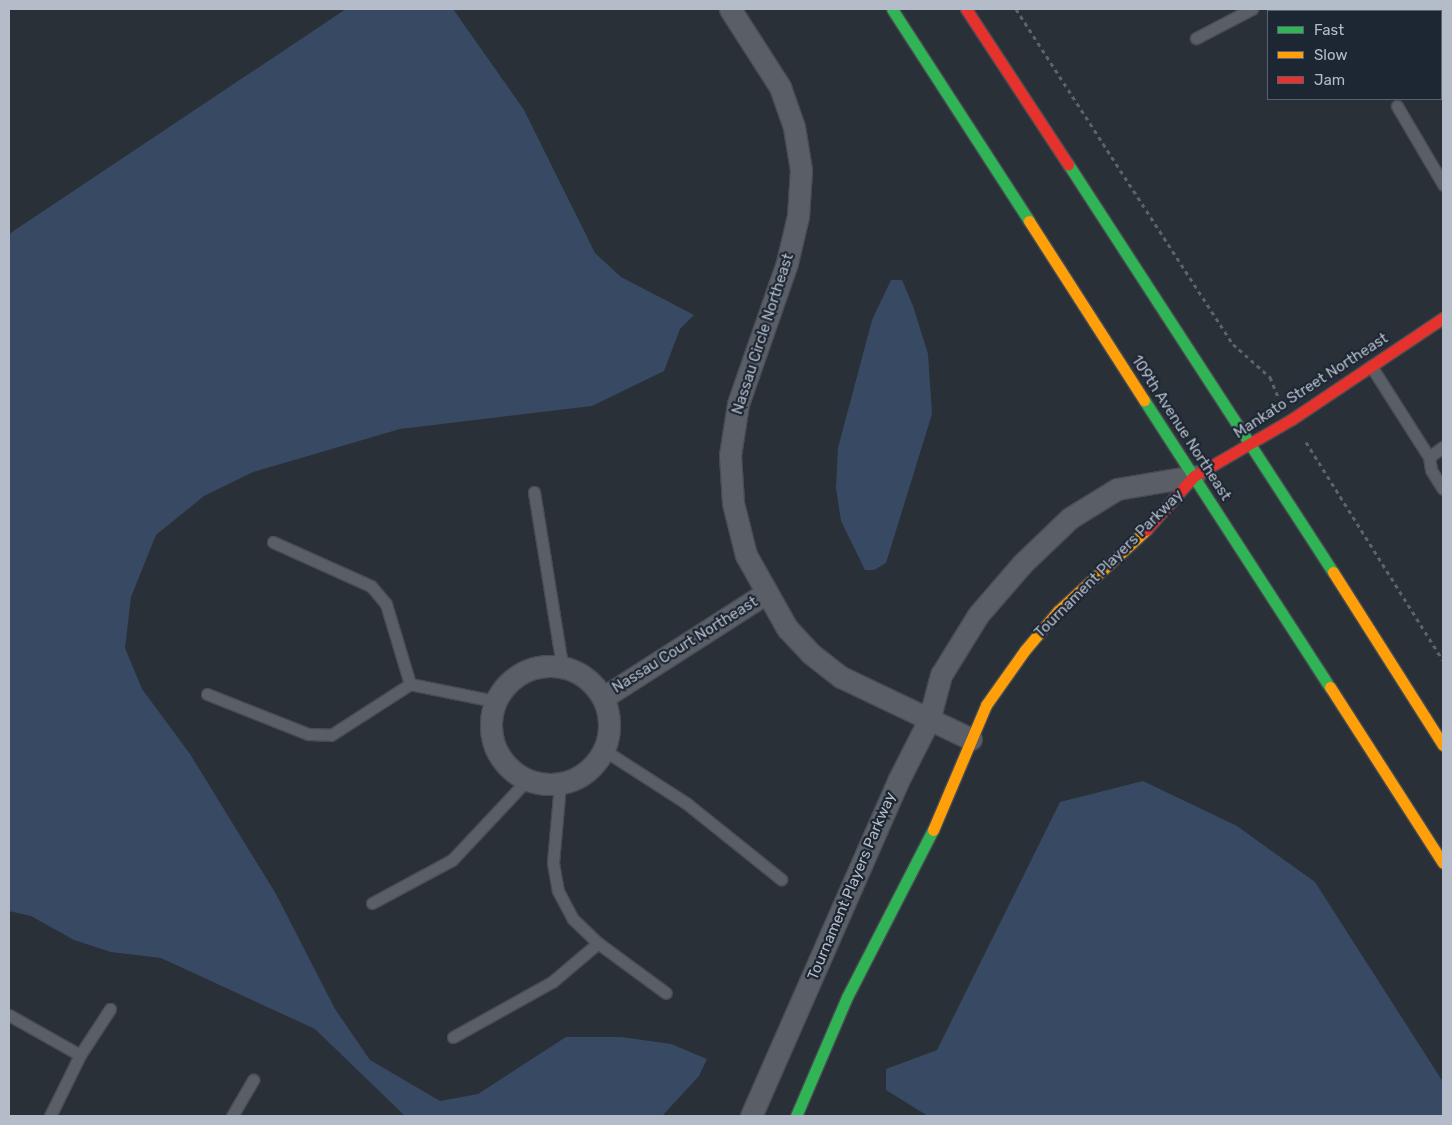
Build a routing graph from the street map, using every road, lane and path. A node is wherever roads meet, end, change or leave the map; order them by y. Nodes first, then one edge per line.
1 (730, 9) edge
2 (892, 9) edge
3 (966, 9) edge
4 (1016, 9) edge
5 (1252, 9) edge
6 (1196, 38) dead end
7 (1397, 106) dead end
8 (1443, 184) edge
9 (1443, 318) edge
10 (1371, 366) junction
11 (1277, 396) dead end
12 (1252, 443) junction
13 (1443, 447) edge
14 (1310, 449) dead end
15 (1429, 457) junction
16 (1194, 476) junction
17 (1443, 489) edge
18 (534, 492) dead end
19 (273, 542) dead end
20 (766, 594) junction
21 (1443, 660) edge
22 (562, 665) junction
23 (410, 684) junction
24 (207, 694) dead end
25 (604, 697) junction
26 (494, 701) junction
27 (929, 720) junction
28 (972, 739) junction
29 (1443, 745) edge
30 (604, 750) junction
31 (527, 780) junction
32 (560, 784) junction
33 (1443, 863) edge
34 (781, 879) dead end
35 (372, 903) dead end
36 (598, 943) junction
37 (666, 993) dead end
38 (110, 1009) dead end
39 (9, 1015) edge
40 (453, 1037) dead end
41 (80, 1055) junction
42 (252, 1080) dead end
43 (50, 1116) edge
44 (232, 1116) edge
45 (751, 1116) edge
46 (796, 1116) edge

1 - 20 street, Nassau Circle Northeast
2 - 16 main road, 109th Avenue Northeast
3 - 12 main road
4 - 11 path
5 - 6 lane
7 - 8 lane
9 - 10 main road, Mankato Street Northeast
10 - 12 main road, Mankato Street Northeast
10 - 15 lane
12 - 16 main road, Mankato Street Northeast
12 - 29 main road
13 - 15 lane
14 - 21 path
15 - 17 lane
16 - 27 street, Tournament Players Parkway
16 - 28 main road, Tournament Players Parkway
16 - 33 main road, 109th Avenue Northeast
18 - 22 lane
19 - 23 lane
20 - 25 street, Nassau Court Northeast
20 - 27 street, Nassau Circle Northeast
22 - 25 street
22 - 26 street
23 - 24 lane
23 - 26 lane
25 - 30 street
26 - 31 street
27 - 28 street, Nassau Circle Northeast
27 - 45 street, Tournament Players Parkway
28 - 46 main road, Tournament Players Parkway
30 - 32 street
30 - 34 lane
31 - 32 street
31 - 35 lane
32 - 36 lane
36 - 37 lane
36 - 40 lane
38 - 41 lane
39 - 41 lane
41 - 43 lane
42 - 44 lane

